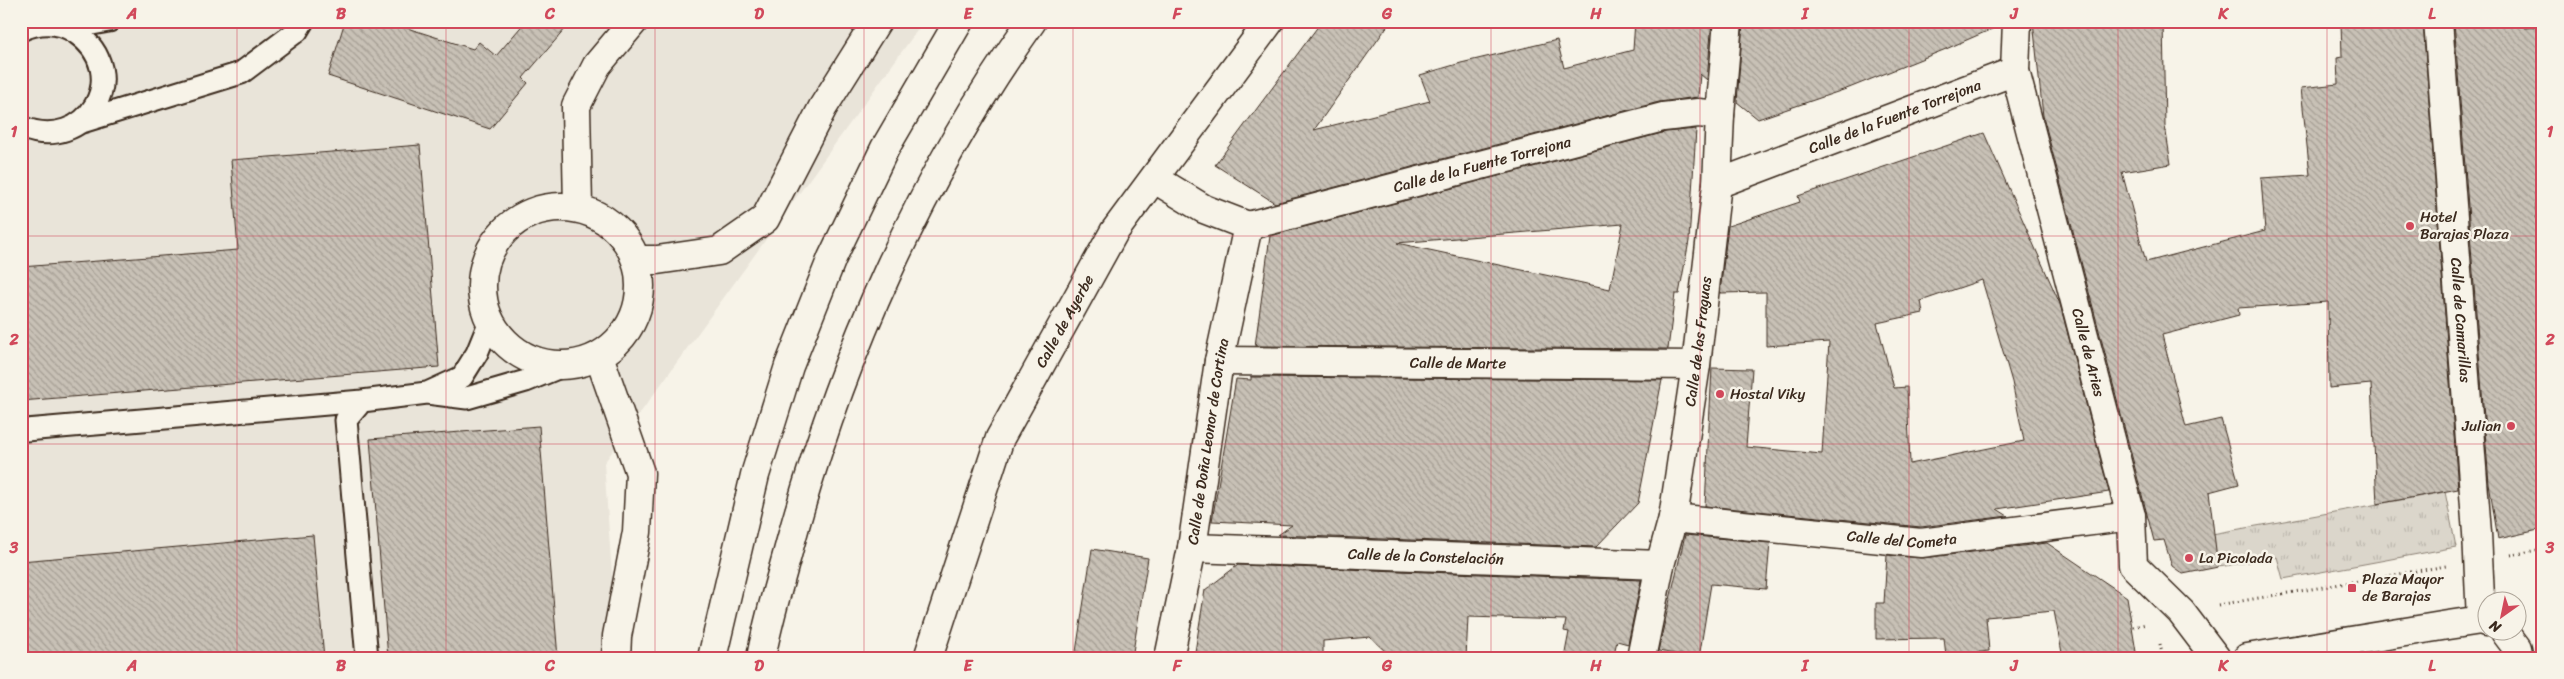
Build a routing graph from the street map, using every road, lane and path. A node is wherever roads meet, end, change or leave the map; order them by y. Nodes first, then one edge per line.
1 (109, 21) edge
2 (303, 21) edge
3 (634, 21) edge
4 (877, 21) edge
5 (959, 21) edge
6 (1032, 21) edge
7 (1270, 21) edge
8 (1728, 21) edge
9 (2017, 21) edge
10 (2438, 21) edge
11 (70, 28) junction
12 (21, 30) edge
13 (2015, 71) junction
14 (1720, 116) junction
15 (82, 122) junction
16 (21, 127) edge
17 (1155, 179) junction
18 (1717, 184) junction
19 (578, 208) junction
20 (1248, 226) junction
21 (637, 260) junction
22 (490, 321) junction
23 (599, 356) junction
24 (1219, 361) junction
25 (1696, 365) junction
26 (565, 366) junction
27 (427, 393) junction
28 (362, 401) junction
29 (26, 430) dead end
30 (2131, 516) junction
31 (1673, 518) junction
32 (1192, 548) junction
33 (2543, 549) edge
34 (2478, 560) junction
35 (1660, 565) junction
36 (2484, 592) edge
37 (2180, 612) junction
38 (2476, 627) edge
39 (2510, 642) edge
40 (367, 658) edge
41 (616, 658) edge
42 (712, 658) edge
43 (761, 658) edge
44 (928, 658) edge
45 (1169, 658) edge
46 (1641, 658) edge
47 (2163, 658) edge
48 (2216, 658) edge
49 (2247, 658) edge
50 (2519, 658) edge

1 - 11 lane
2 - 15 lane
3 - 19 main road
4 - 21 main road
5 - 42 main road
6 - 43 main road
7 - 17 main road, Calle de Ayerbe
8 - 14 main road, Calle de las Fraguas
9 - 13 main road, Calle de Aries
10 - 34 main road, Calle de Camarillas
11 - 12 lane
11 - 15 lane
13 - 18 main road, Calle de la Fuente Torrejona
13 - 30 main road, Calle de Aries
14 - 18 main road, Calle de las Fraguas
14 - 20 main road, Calle de la Fuente Torrejona
15 - 16 lane
17 - 20 main road
17 - 44 main road, Calle de Ayerbe
18 - 25 main road, Calle de las Fraguas
19 - 21 main road
19 - 22 main road
20 - 24 main road, Calle de Doña Leonor de Cortina
21 - 23 main road
22 - 26 main road
22 - 27 lane
23 - 26 main road
23 - 41 main road
24 - 25 main road, Calle de Marte
24 - 32 main road, Calle de Doña Leonor de Cortina
25 - 31 main road, Calle de las Fraguas
26 - 27 lane
27 - 28 lane
28 - 29 lane
28 - 40 lane
30 - 31 main road, Calle del Cometa
30 - 37 main road, Calle de Aries
31 - 35 main road, Calle de las Fraguas
32 - 35 main road, Calle de la Constelación
32 - 45 main road, Calle de Doña Leonor de Cortina
33 - 34 path
34 - 36 main road, Calle de Camarillas
34 - 37 path
35 - 46 main road, Calle de las Fraguas
37 - 47 path
37 - 48 main road, Calle de Aries
38 - 49 main road
39 - 50 main road

